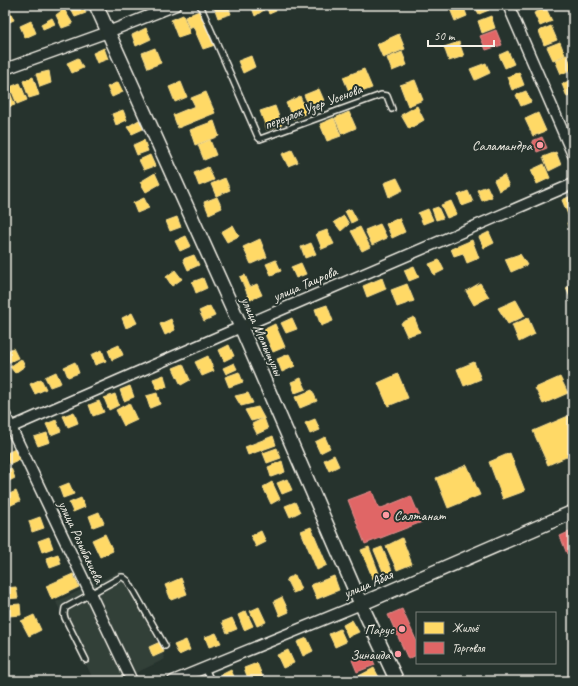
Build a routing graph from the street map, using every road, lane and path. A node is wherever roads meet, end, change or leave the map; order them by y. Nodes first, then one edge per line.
1 (96, 5) edge
2 (176, 5) edge
3 (200, 5) edge
4 (508, 5) edge
5 (108, 32) junction
6 (5, 69) edge
7 (392, 109) dead end
8 (573, 155) edge
9 (573, 184) edge
10 (241, 327) junction
11 (5, 415) edge
12 (8, 428) edge
13 (573, 512) edge
14 (91, 594) junction
15 (361, 604) junction
16 (164, 646) dead end
17 (86, 660) dead end
18 (205, 668) junction
19 (132, 681) edge
20 (173, 681) edge
21 (211, 681) edge
22 (397, 681) edge

1 - 5 street, улица Момышулы
2 - 5 street
3 - 7 lane, переулок Узер Усенова
4 - 8 street
5 - 6 street
5 - 10 street, улица Момышулы
9 - 10 street, улица Таирова
10 - 12 street, улица Таирова
10 - 15 street, улица Момышулы
11 - 12 street, улица Розыбакиева
12 - 14 street, улица Розыбакиева
13 - 15 street, улица Абая
14 - 16 lane
14 - 17 lane
14 - 19 street, улица Розыбакиева
15 - 18 street, улица Абая
15 - 22 street, улица Момышулы
18 - 20 street, улица Абая
18 - 21 lane

